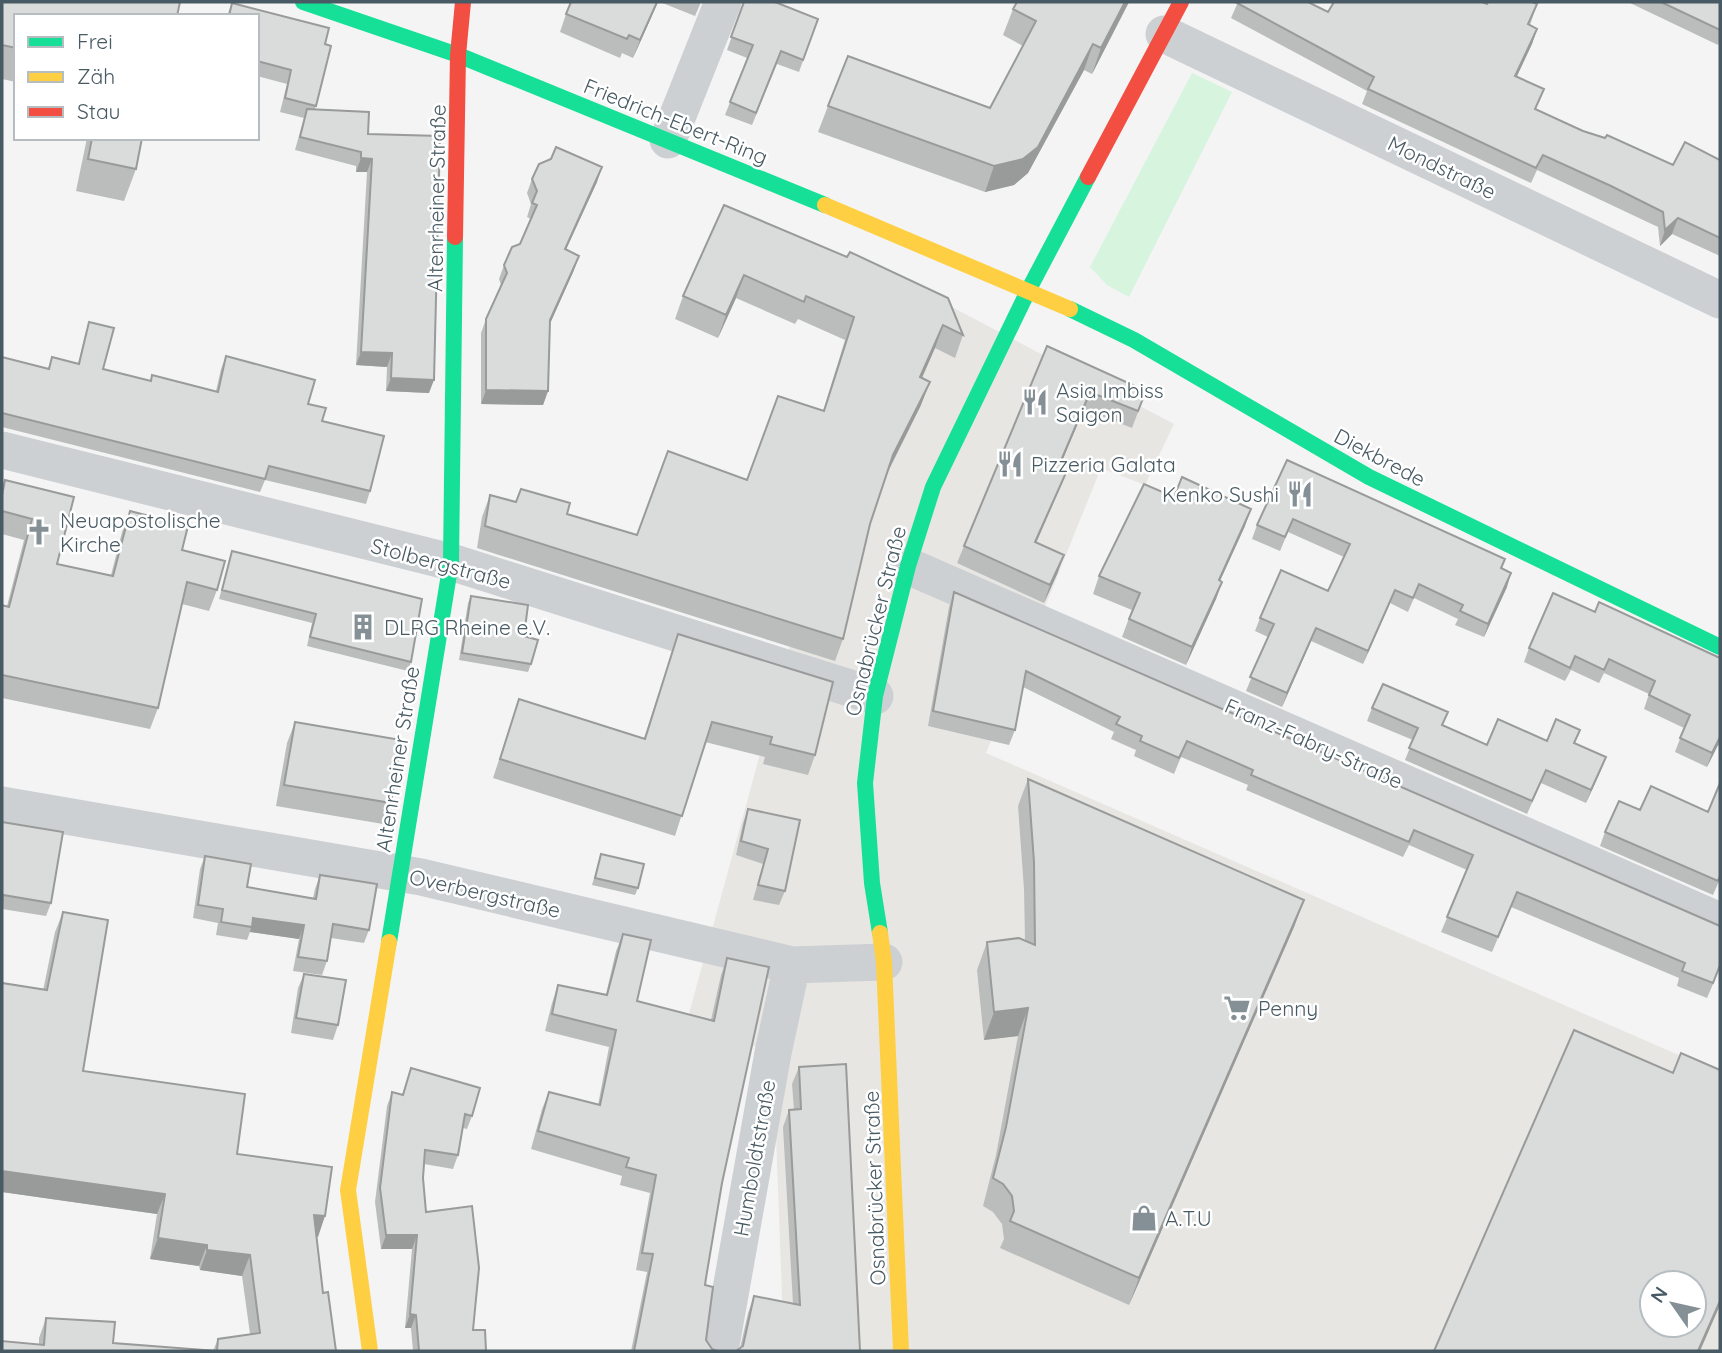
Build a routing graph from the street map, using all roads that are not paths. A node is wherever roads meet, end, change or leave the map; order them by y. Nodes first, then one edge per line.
1 (303, 2) edge
2 (463, 2) edge
3 (723, 2) edge
4 (1181, 2) edge
5 (1164, 34) junction
6 (458, 55) junction
7 (668, 140) junction
8 (1029, 289) junction
9 (1720, 300) edge
10 (2, 450) edge
11 (451, 562) junction
12 (908, 566) junction
13 (1720, 647) edge
14 (875, 695) junction
15 (2, 805) edge
16 (400, 873) junction
17 (1720, 921) edge
18 (884, 961) junction
19 (792, 965) junction
20 (370, 1351) edge
21 (720, 1351) edge
22 (901, 1351) edge

1 - 6 street, Friedrich-Ebert-Ring
2 - 6 street, Altenrheiner Straße
3 - 7 street
4 - 5 street, Osnabrücker Straße
5 - 8 street, Osnabrücker Straße
5 - 9 street, Mondstraße
6 - 7 street, Friedrich-Ebert-Ring
6 - 11 street, Altenrheiner Straße
7 - 8 street, Friedrich-Ebert-Ring
8 - 12 street, Osnabrücker Straße
8 - 13 street, Diekbrede
10 - 11 street, Stolbergstraße
11 - 14 street, Stolbergstraße
11 - 16 street, Altenrheiner Straße
12 - 14 street, Osnabrücker Straße
12 - 17 street, Franz-Fabry-Straße
14 - 18 street, Osnabrücker Straße
15 - 16 street, Overbergstraße
16 - 19 street, Overbergstraße
16 - 20 street, Altenrheiner Straße
18 - 19 street, Overbergstraße
18 - 22 street, Osnabrücker Straße
19 - 21 street, Humboldtstraße

